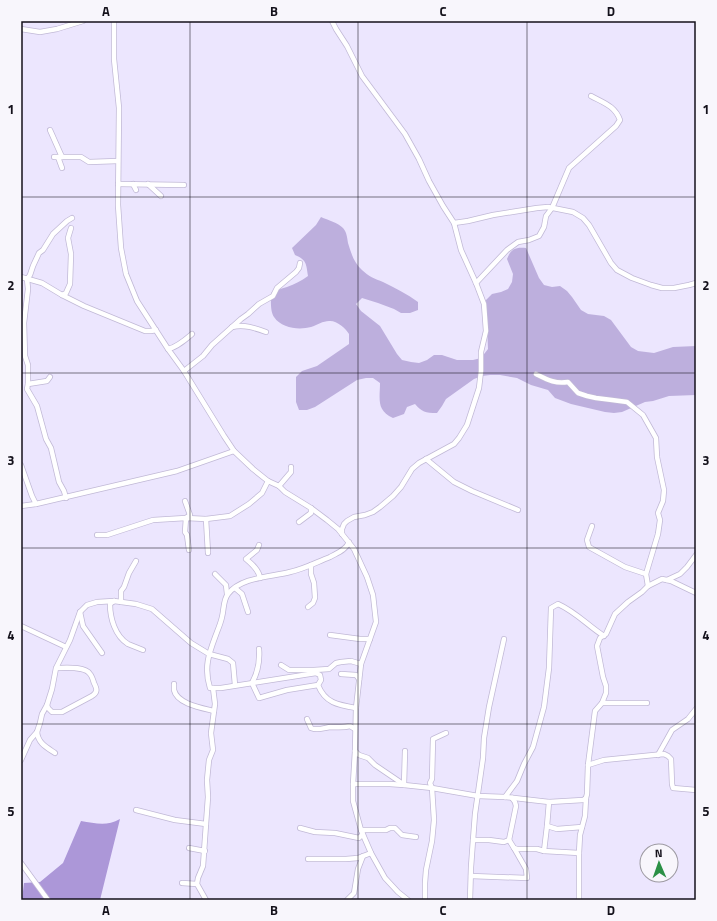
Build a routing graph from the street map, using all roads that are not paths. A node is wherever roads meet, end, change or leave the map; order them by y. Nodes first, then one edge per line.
1 (83, 21) edge
2 (114, 21) edge
3 (332, 21) edge
4 (21, 29) edge
5 (591, 96) dead end
6 (50, 130) dead end
7 (58, 157) junction
8 (118, 161) junction
9 (62, 168) dead end
10 (118, 184) junction
11 (133, 184) junction
12 (148, 184) junction
13 (184, 185) dead end
14 (136, 190) dead end
15 (161, 196) dead end
16 (552, 208) junction
17 (72, 218) dead end
18 (454, 223) junction
19 (71, 228) dead end
20 (300, 263) dead end
21 (21, 277) edge
22 (27, 279) junction
23 (476, 283) junction
24 (696, 283) edge
25 (62, 295) junction
26 (232, 327) junction
27 (156, 330) junction
28 (266, 332) dead end
29 (192, 334) dead end
30 (168, 349) junction
31 (184, 371) junction
32 (536, 374) dead end
33 (50, 377) dead end
34 (28, 384) junction
35 (234, 451) junction
36 (426, 459) junction
37 (21, 465) edge
38 (291, 467) dead end
39 (268, 481) junction
40 (279, 486) junction
41 (66, 498) junction
42 (185, 501) dead end
43 (36, 504) junction
44 (21, 506) edge
45 (311, 508) junction
46 (518, 510) dead end
47 (186, 518) junction
48 (206, 519) junction
49 (299, 522) dead end
50 (592, 526) dead end
51 (342, 534) junction
52 (97, 535) dead end
53 (349, 542) junction
54 (259, 545) dead end
55 (189, 550) dead end
56 (208, 553) dead end
57 (696, 555) edge
58 (136, 562) dead end
59 (311, 565) junction
60 (215, 574) dead end
61 (646, 574) junction
62 (260, 578) junction
63 (667, 580) junction
64 (648, 586) junction
65 (235, 588) junction
66 (696, 592) edge
67 (228, 594) junction
68 (114, 601) junction
69 (121, 602) junction
70 (308, 607) dead end
71 (80, 612) junction
72 (248, 612) dead end
73 (21, 626) edge
74 (330, 635) dead end
75 (604, 636) junction
76 (370, 639) junction
77 (504, 639) dead end
78 (66, 647) junction
79 (258, 649) dead end
80 (143, 650) dead end
81 (102, 653) dead end
82 (209, 654) junction
83 (361, 664) junction
84 (281, 665) dead end
85 (56, 668) junction
86 (341, 674) dead end
87 (359, 679) junction
88 (252, 683) junction
89 (174, 684) dead end
90 (235, 685) junction
91 (318, 685) junction
92 (213, 688) junction
93 (602, 703) junction
94 (647, 703) dead end
95 (47, 705) junction
96 (356, 708) junction
97 (696, 709) edge
98 (214, 711) junction
99 (307, 719) dead end
100 (355, 729) junction
101 (36, 732) junction
102 (446, 733) dead end
103 (355, 751) junction
104 (405, 751) dead end
105 (55, 753) dead end
106 (658, 755) junction
107 (21, 760) edge
108 (588, 765) junction
109 (353, 784) junction
110 (404, 785) junction
111 (432, 788) junction
112 (696, 790) edge
113 (478, 796) junction
114 (505, 797) junction
115 (512, 798) junction
116 (586, 798) junction
117 (549, 802) junction
118 (136, 810) dead end
119 (206, 824) junction
120 (547, 826) junction
121 (582, 826) junction
122 (300, 828) dead end
123 (362, 832) junction
124 (416, 837) dead end
125 (473, 840) junction
126 (509, 840) junction
127 (189, 848) dead end
128 (514, 848) junction
129 (204, 851) junction
130 (544, 851) junction
131 (371, 853) junction
132 (579, 853) junction
133 (363, 856) junction
134 (308, 859) dead end
135 (21, 863) edge
136 (472, 876) junction
137 (182, 883) dead end
138 (197, 884) junction
139 (48, 900) edge
140 (206, 900) edge
141 (347, 900) edge
142 (408, 900) edge
143 (425, 900) edge
144 (470, 900) edge
145 (579, 900) edge

1 - 4 street
2 - 8 street
3 - 18 street
5 - 16 street
6 - 7 street
7 - 8 street
7 - 9 street
8 - 10 street
10 - 11 street
10 - 27 street
11 - 12 street
11 - 14 street
12 - 13 street
12 - 15 street
16 - 18 street
16 - 23 street
16 - 24 street
17 - 22 street
18 - 23 street
19 - 25 street
20 - 26 street
21 - 22 street
22 - 25 street
22 - 34 street
23 - 36 street
25 - 27 street
26 - 28 street
26 - 31 street
27 - 30 street
29 - 30 street
30 - 31 street
31 - 35 street
32 - 61 street
33 - 34 street
34 - 41 street
35 - 39 street
35 - 41 street
36 - 46 street
36 - 51 street
37 - 43 street
38 - 40 street
39 - 40 street
39 - 48 street
40 - 45 street
41 - 43 street
42 - 47 street
43 - 44 street
45 - 49 street
45 - 51 street
47 - 48 street
47 - 52 street
47 - 55 street
48 - 56 street
50 - 61 street
51 - 53 street
53 - 59 street
53 - 76 street
54 - 62 street
57 - 63 street
58 - 69 street
59 - 62 street
59 - 70 street
60 - 67 street
61 - 64 street
62 - 65 street
63 - 64 street
63 - 66 street
64 - 75 street
65 - 67 street
65 - 72 street
67 - 82 street
68 - 69 street
68 - 71 street
68 - 80 street
69 - 82 street
71 - 78 street
71 - 81 street
73 - 78 street
74 - 76 street
75 - 93 street
75 - 114 street
76 - 83 street
77 - 113 street
78 - 85 street
79 - 88 street
82 - 90 street
82 - 92 street
83 - 84 street
83 - 87 street
85 - 95 street
85 - 95 street
86 - 87 street
87 - 96 street
88 - 90 street
88 - 91 street
88 - 91 street
89 - 98 street
90 - 92 street
91 - 96 street
92 - 98 street
93 - 94 street
93 - 108 street
95 - 101 street
96 - 100 street
97 - 106 street
98 - 119 street
99 - 100 street
100 - 103 street
101 - 105 street
101 - 107 street
102 - 111 street
103 - 109 street
103 - 110 street
104 - 110 street
106 - 108 street
106 - 112 street
108 - 116 street
109 - 110 street
109 - 123 street
110 - 111 street
111 - 113 street
111 - 143 street
113 - 114 street
113 - 125 street
114 - 115 street
115 - 117 street
115 - 126 street
116 - 117 street
116 - 121 street
117 - 120 street
118 - 119 street
119 - 129 street
120 - 121 street
120 - 130 street
121 - 132 street
122 - 123 street
123 - 124 street
123 - 131 street
125 - 126 street
125 - 136 street
126 - 128 street
127 - 129 street
128 - 130 street
128 - 136 street
129 - 138 street
130 - 132 street
131 - 133 street
131 - 142 street
132 - 145 street
133 - 134 street
133 - 141 street
135 - 139 street
136 - 144 street
137 - 138 street
138 - 140 street

